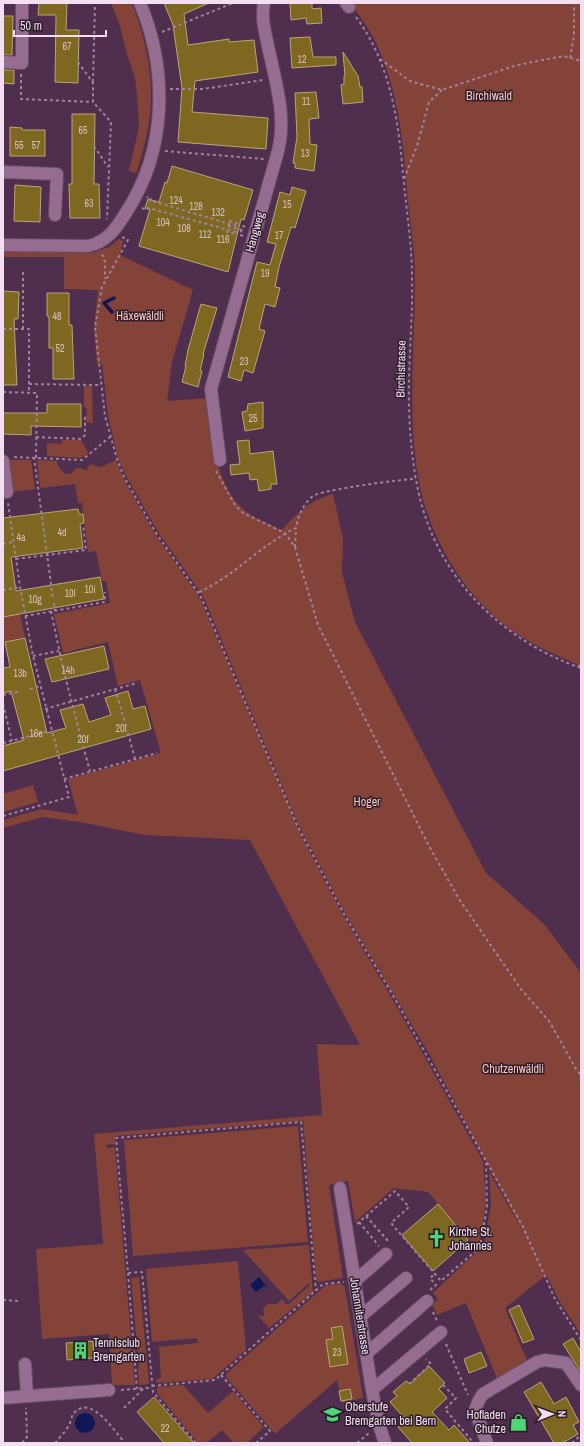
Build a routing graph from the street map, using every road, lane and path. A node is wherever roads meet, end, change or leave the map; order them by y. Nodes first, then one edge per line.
1 (22, 3) edge
2 (95, 3) edge
3 (140, 3) edge
4 (233, 3) edge
5 (264, 3) edge
6 (574, 3) edge
7 (348, 5) edge
8 (167, 30) dead end
9 (379, 58) junction
10 (570, 58) junction
11 (581, 61) edge
12 (3, 62) edge
13 (78, 62) dead end
14 (22, 63) junction
15 (274, 78) junction
16 (93, 83) junction
17 (175, 89) dead end
18 (442, 90) junction
19 (93, 102) junction
20 (94, 146) dead end
21 (173, 151) dead end
22 (278, 151) junction
23 (109, 167) junction
24 (3, 172) edge
25 (404, 180) junction
26 (159, 203) dead end
27 (156, 210) dead end
28 (55, 215) dead end
29 (228, 226) junction
30 (242, 230) dead end
31 (113, 232) junction
32 (128, 240) dead end
33 (97, 244) junction
34 (3, 245) edge
35 (23, 269) dead end
36 (105, 280) junction
37 (3, 329) edge
38 (23, 329) junction
39 (29, 384) junction
40 (101, 385) junction
41 (3, 392) edge
42 (29, 392) junction
43 (85, 414) dead end
44 (36, 437) junction
45 (110, 437) junction
46 (35, 458) junction
47 (5, 459) edge
48 (217, 462) joint
49 (416, 479) junction
50 (7, 492) joint
51 (83, 525) dead end
52 (296, 528) junction
53 (285, 533) junction
54 (13, 542) junction
55 (3, 544) edge
56 (295, 547) junction
57 (46, 555) junction
58 (16, 559) junction
59 (20, 587) junction
60 (3, 590) edge
61 (105, 592) dead end
62 (199, 592) junction
63 (53, 599) dead end
64 (54, 603) dead end
65 (51, 611) junction
66 (55, 611) junction
67 (24, 616) junction
68 (59, 651) junction
69 (32, 656) junction
70 (581, 664) edge
71 (578, 667) junction
72 (581, 668) edge
73 (64, 672) dead end
74 (65, 676) dead end
75 (137, 683) dead end
76 (40, 686) junction
77 (30, 689) dead end
78 (115, 689) junction
79 (21, 691) dead end
80 (3, 696) edge
81 (71, 701) junction
82 (3, 704) edge
83 (45, 709) junction
84 (127, 729) dead end
85 (51, 731) junction
86 (128, 733) dead end
87 (12, 741) junction
88 (82, 742) dead end
89 (3, 744) edge
90 (83, 746) dead end
91 (157, 752) dead end
92 (135, 759) junction
93 (90, 771) junction
94 (64, 779) junction
95 (3, 816) edge
96 (581, 1075) edge
97 (486, 1162) junction
98 (340, 1188) dead end
99 (366, 1216) junction
100 (347, 1232) junction
101 (390, 1251) joint
102 (128, 1273) junction
103 (435, 1274) junction
104 (406, 1278) dead end
105 (355, 1281) junction
106 (436, 1285) dead end
107 (316, 1291) junction
108 (3, 1300) edge
109 (20, 1301) dead end
110 (427, 1301) dead end
111 (360, 1317) junction
112 (441, 1332) dead end
113 (581, 1340) edge
114 (419, 1350) junction
115 (366, 1354) junction
116 (25, 1364) dead end
117 (221, 1375) junction
118 (409, 1384) dead end
119 (581, 1384) edge
120 (443, 1385) dead end
121 (152, 1387) junction
122 (144, 1388) junction
123 (137, 1389) junction
124 (109, 1390) dead end
125 (122, 1390) dead end
126 (372, 1390) junction
127 (28, 1396) junction
128 (3, 1398) edge
129 (124, 1408) dead end
130 (368, 1434) dead end
131 (581, 1435) edge
132 (22, 1443) edge
133 (55, 1443) edge
134 (125, 1443) edge
135 (196, 1443) edge
136 (256, 1443) edge
137 (357, 1443) edge
138 (385, 1443) edge
139 (475, 1443) edge
140 (487, 1443) edge
141 (572, 1443) edge

1 - 14 street
2 - 16 path
3 - 31 street
4 - 8 path
5 - 15 street, Hangweg
6 - 10 path
7 - 9 path, Birchistrasse
9 - 18 path
9 - 25 path, Birchistrasse
10 - 11 path
10 - 18 path
12 - 14 street
13 - 16 path
14 - 19 path
15 - 17 path
15 - 22 street, Hangweg
16 - 19 path
18 - 25 path
19 - 23 path
20 - 23 path
21 - 22 path
22 - 48 street, Hangweg
23 - 31 path
24 - 28 street
25 - 49 path, Birchistrasse
26 - 29 path
27 - 29 path
29 - 30 path
31 - 33 street
32 - 36 path
33 - 34 street
33 - 36 path
35 - 38 path
36 - 40 path
37 - 38 path
38 - 39 path
39 - 40 path
39 - 42 path
40 - 45 path
41 - 42 path
42 - 44 path
43 - 44 path
44 - 46 path
45 - 46 path
45 - 62 path
46 - 47 path
46 - 57 path
47 - 50 street
48 - 53 path
49 - 52 path
49 - 71 path, Birchistrasse
50 - 54 path
51 - 57 path
52 - 53 path
52 - 56 path
53 - 56 path
53 - 62 path
54 - 55 path
54 - 58 path
56 - 96 path
57 - 58 path
57 - 63 path
58 - 59 path
59 - 60 path
59 - 67 path
61 - 66 path
62 - 97 path
64 - 66 path
65 - 66 path
65 - 67 path
65 - 68 path
67 - 69 path
68 - 69 path
68 - 73 path
69 - 76 path
70 - 71 path
71 - 72 path, Birchistrasse
74 - 81 path
75 - 78 path
76 - 77 path
76 - 83 path
78 - 81 path
78 - 84 path
79 - 80 path
81 - 83 path
81 - 88 path
82 - 87 path
83 - 85 path
85 - 87 path
85 - 94 path
86 - 92 path
87 - 89 path
90 - 93 path
91 - 92 path
92 - 93 path
93 - 94 path
94 - 95 path
97 - 103 path
97 - 113 path
98 - 100 street, Johanniterstrasse
99 - 100 path
99 - 101 path
99 - 103 path
100 - 105 street, Johanniterstrasse
101 - 105 street
102 - 107 path
102 - 121 path
102 - 123 path
103 - 106 path
104 - 111 street
105 - 107 path
105 - 111 street, Johanniterstrasse
107 - 117 path
108 - 109 path
110 - 115 street
111 - 115 street, Johanniterstrasse
112 - 114 street
114 - 118 path
114 - 126 street
115 - 126 street, Johanniterstrasse
116 - 127 street
117 - 121 path
117 - 136 path
119 - 140 street
120 - 139 path
121 - 122 path
121 - 135 path
122 - 123 path
122 - 129 path
123 - 125 path
124 - 127 street
126 - 138 street, Johanniterstrasse
127 - 128 street
127 - 132 path
130 - 137 path
131 - 141 path
133 - 134 path

